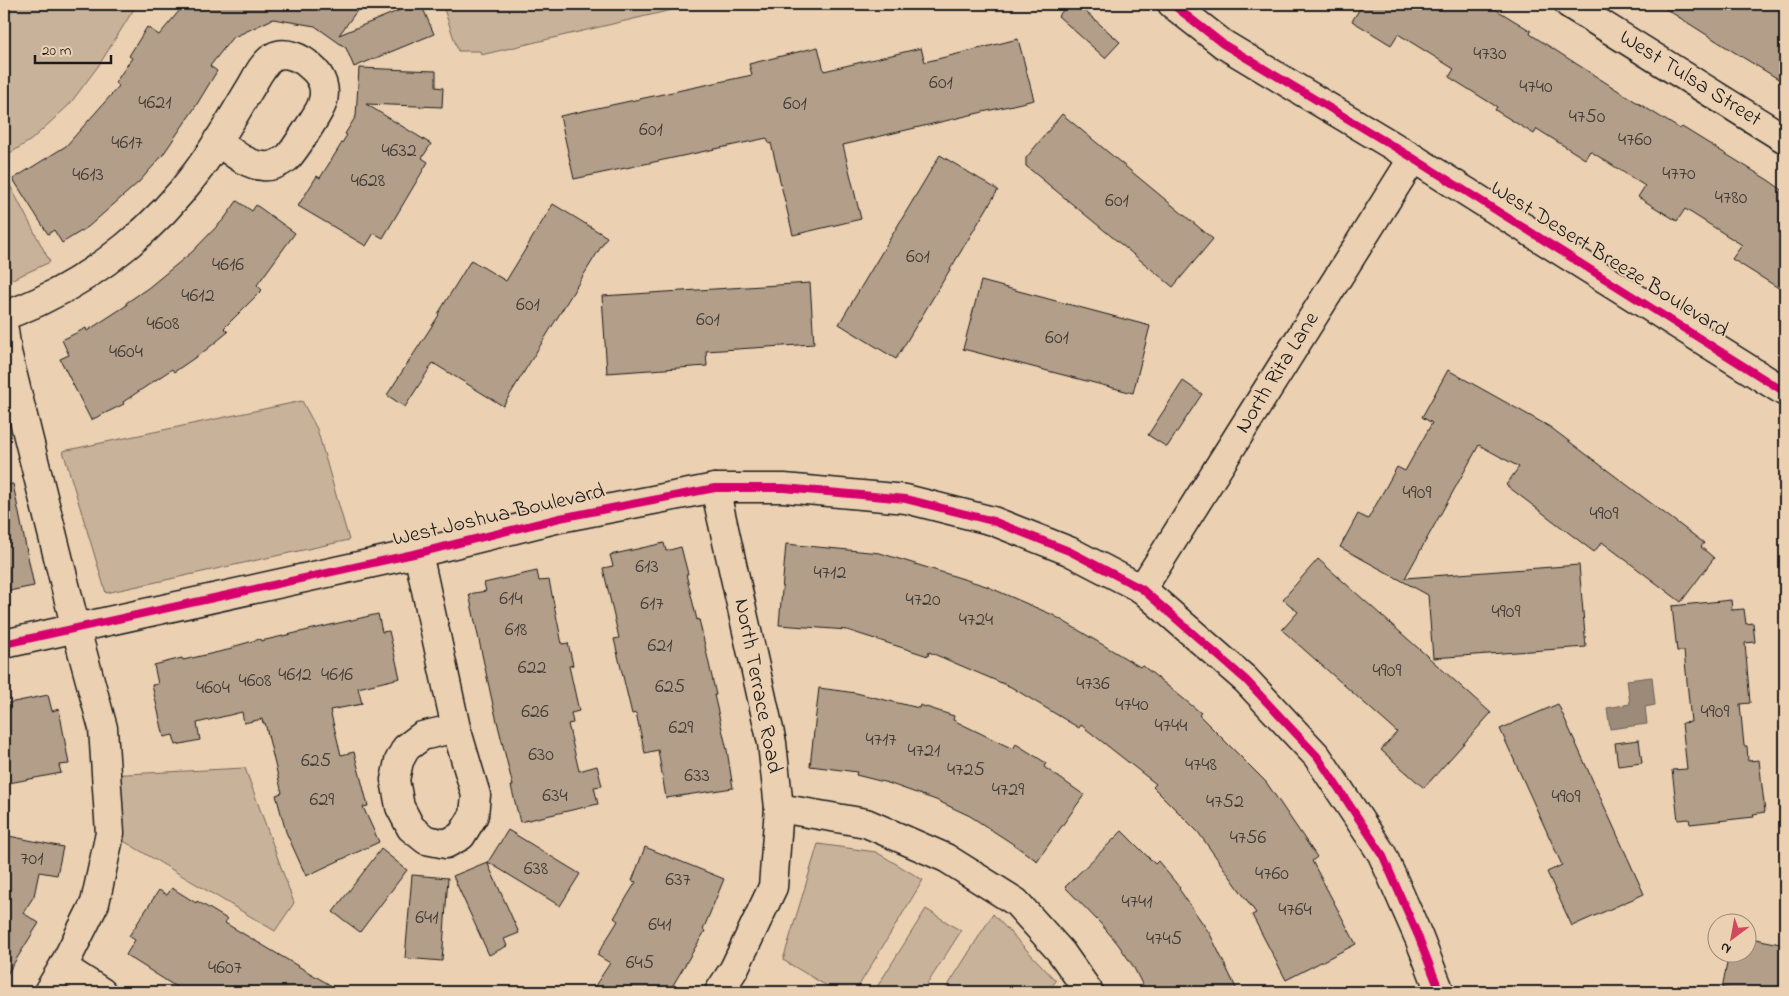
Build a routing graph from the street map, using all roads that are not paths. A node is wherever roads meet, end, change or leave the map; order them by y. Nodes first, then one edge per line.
1 (1172, 4) edge
2 (1569, 4) edge
3 (1785, 139) edge
4 (217, 141) dead end
5 (1413, 158) junction
6 (4, 316) edge
7 (4, 330) edge
8 (1785, 392) edge
9 (715, 488) junction
10 (418, 553) junction
11 (1142, 589) junction
12 (76, 629) junction
13 (4, 644) edge
14 (456, 728) dead end
15 (778, 808) junction
16 (63, 967) junction
17 (48, 992) edge
18 (102, 992) edge
19 (720, 992) edge
20 (1089, 992) edge
21 (1440, 992) edge

1 - 5 street, West Desert Breeze Boulevard
2 - 3 street, West Tulsa Street
4 - 6 street
5 - 8 street, West Desert Breeze Boulevard
5 - 11 street, North Rita Lane
7 - 12 street
9 - 10 street, West Joshua Boulevard
9 - 11 street, West Joshua Boulevard
9 - 15 street, North Terrace Road
10 - 12 street, West Joshua Boulevard
10 - 14 street
11 - 21 street, West Joshua Boulevard
12 - 13 street, West Joshua Boulevard
12 - 16 street
15 - 19 street, North Terrace Road
15 - 20 street
16 - 17 street
16 - 18 street

